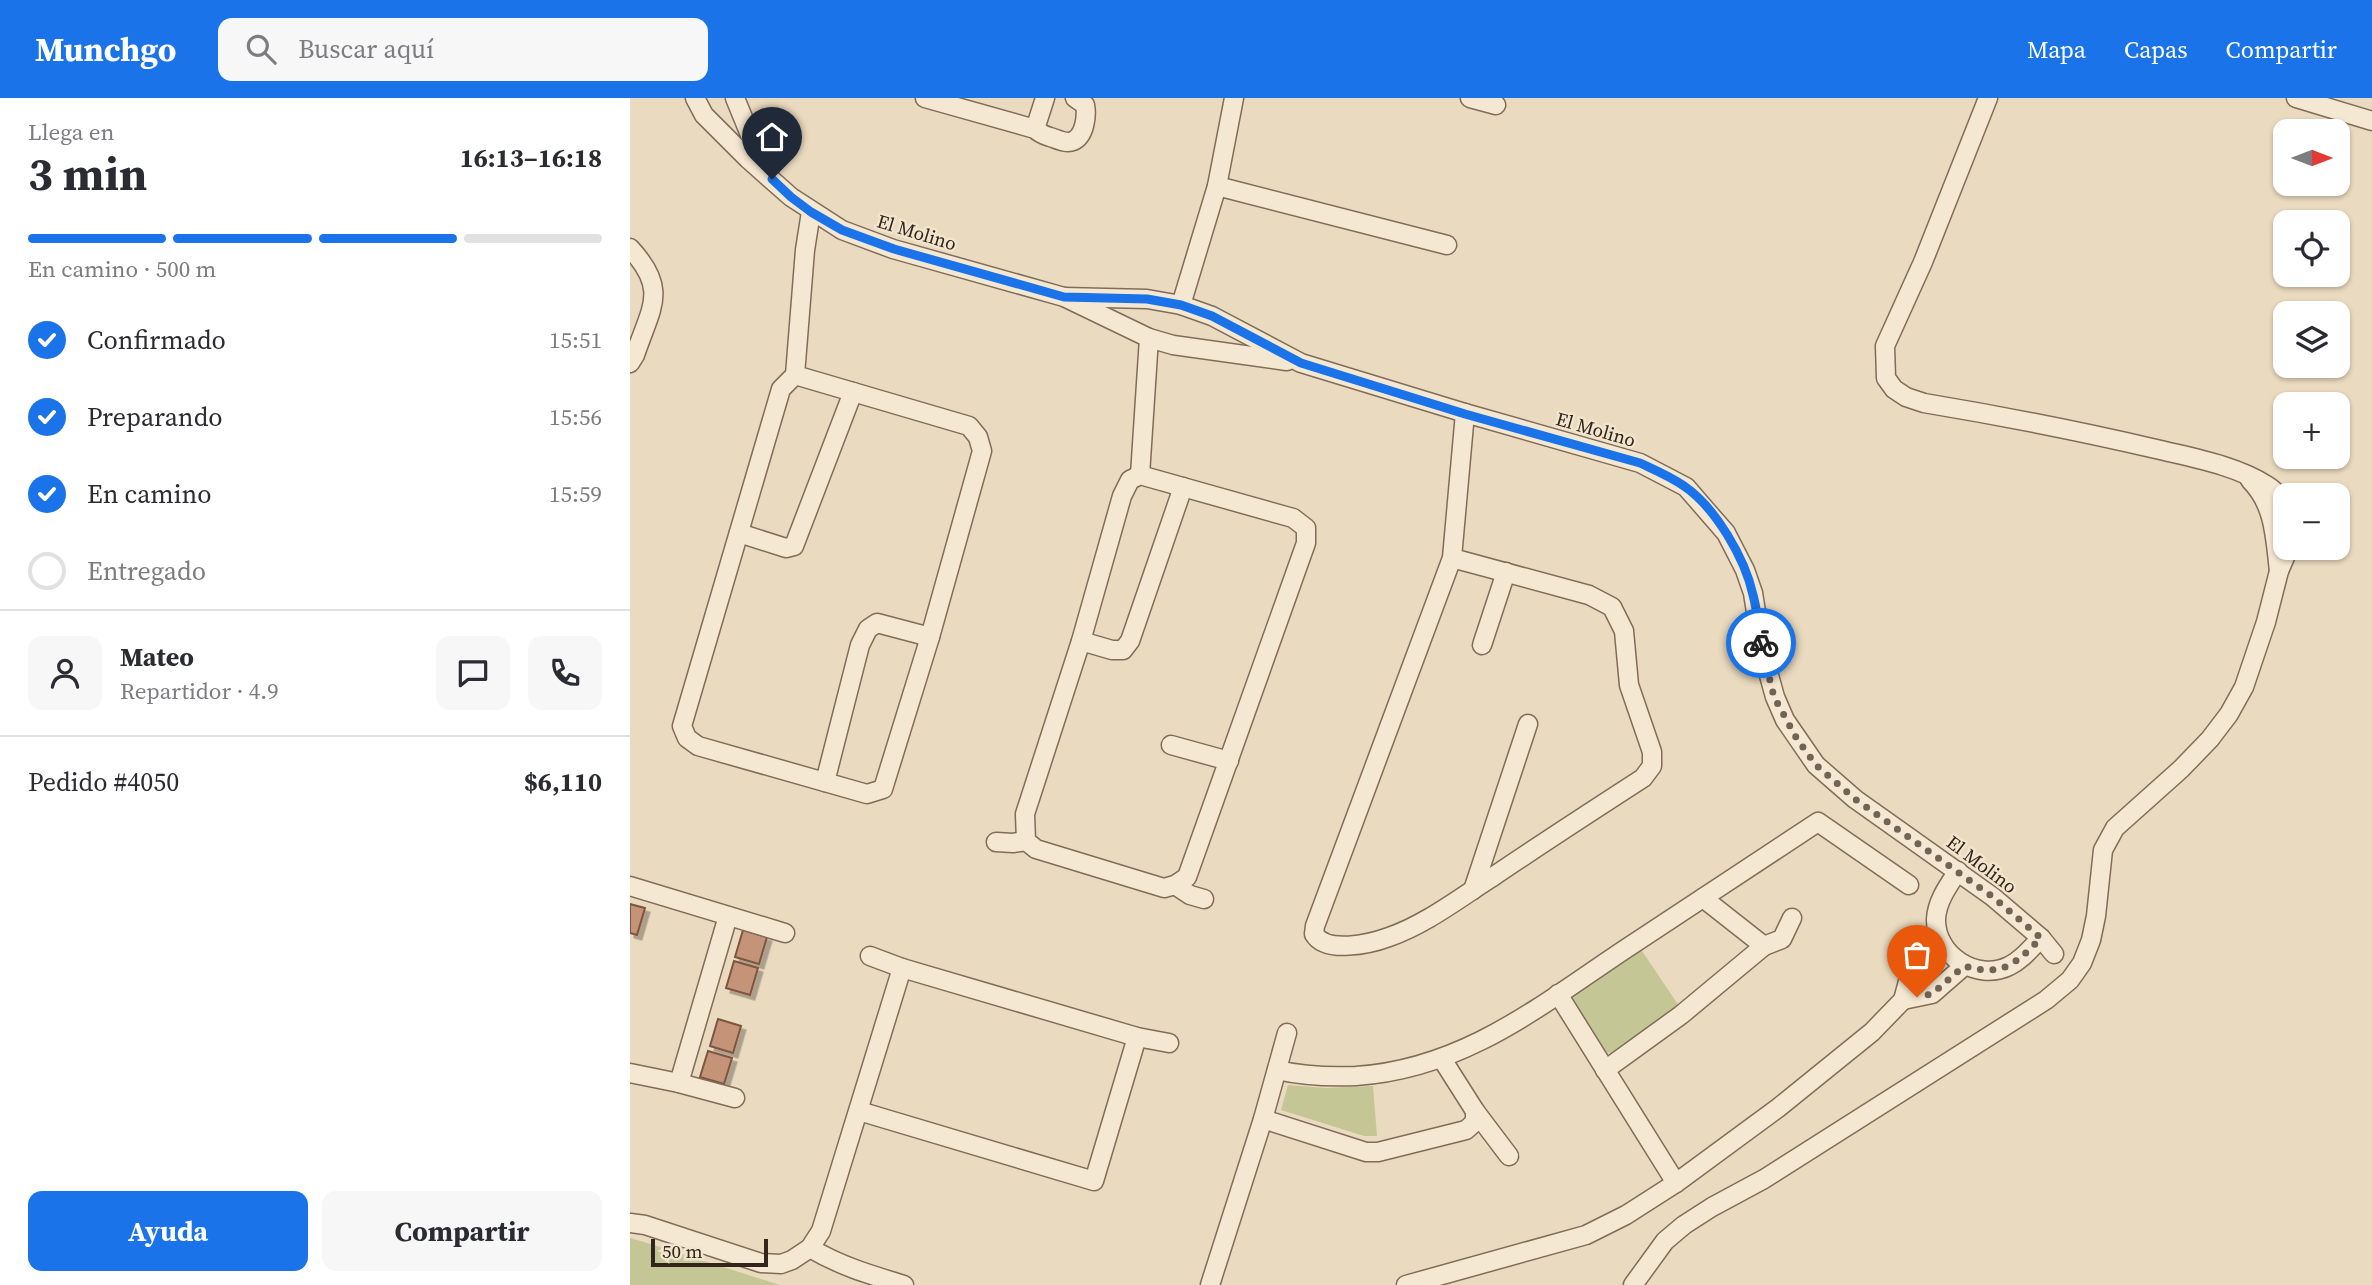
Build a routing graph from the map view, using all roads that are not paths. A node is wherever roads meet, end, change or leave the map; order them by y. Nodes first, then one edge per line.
1 (695, 98) edge
2 (925, 98) edge
3 (1045, 98) edge
4 (1075, 98) edge
5 (1234, 98) edge
6 (1470, 98) edge
7 (1988, 98) edge
8 (2296, 98) edge
9 (736, 100) edge
10 (1496, 105) dead end
11 (704, 115) junction
12 (2372, 121) edge
13 (1035, 129) junction
14 (772, 179) junction
15 (1217, 186) junction
16 (811, 212) junction
17 (1447, 245) dead end
18 (630, 248) edge
19 (1064, 297) junction
20 (1147, 299) junction
21 (1181, 305) junction
22 (1212, 316) junction
23 (1144, 336) junction
24 (1201, 350) junction
25 (630, 363) edge
26 (1301, 363) junction
27 (795, 375) junction
28 (853, 392) junction
29 (1465, 414) junction
30 (1140, 475) junction
31 (2245, 475) junction
32 (1183, 487) junction
33 (2273, 490) edge
34 (739, 533) junction
35 (1452, 558) junction
36 (2284, 560) edge
37 (2279, 571) junction
38 (1506, 572) junction
39 (930, 637) junction
40 (1081, 640) junction
41 (1482, 645) dead end
42 (1528, 724) dead end
43 (1171, 745) dead end
44 (1229, 761) junction
45 (825, 782) junction
46 (1026, 841) junction
47 (996, 842) dead end
48 (1958, 871) junction
49 (1175, 885) junction
50 (1909, 885) dead end
51 (630, 886) edge
52 (1473, 890) junction
53 (1703, 898) junction
54 (1204, 899) dead end
55 (729, 916) junction
56 (1792, 918) dead end
57 (785, 933) dead end
58 (2041, 938) junction
59 (1942, 943) junction
60 (1764, 946) junction
61 (2054, 954) dead end
62 (870, 956) dead end
63 (1964, 966) junction
64 (902, 968) junction
65 (1558, 994) junction
66 (1903, 1000) junction
67 (1287, 1033) dead end
68 (1138, 1037) junction
69 (1169, 1043) dead end
70 (1442, 1059) junction
71 (1277, 1070) junction
72 (1605, 1070) junction
73 (630, 1073) edge
74 (679, 1083) junction
75 (735, 1098) dead end
76 (859, 1111) junction
77 (1475, 1111) junction
78 (1263, 1119) junction
79 (1509, 1156) dead end
80 (1676, 1184) junction
81 (630, 1223) edge
82 (810, 1248) junction
83 (904, 1285) edge
84 (1210, 1285) edge
85 (1406, 1285) edge
86 (1633, 1285) edge

1 - 11 street, El Molino
2 - 13 street
3 - 13 street
4 - 13 street
5 - 15 street
6 - 10 street
7 - 31 street
8 - 12 street
9 - 11 street, El Molino
9 - 14 street, El Molino
11 - 14 street, El Molino
14 - 16 street, El Molino
15 - 17 street
15 - 21 street
16 - 19 street, El Molino
16 - 27 street
18 - 25 street
19 - 20 street, El Molino
19 - 23 street, El Molino
20 - 21 street, El Molino
20 - 23 street
21 - 22 street, El Molino
22 - 24 street
22 - 26 street, El Molino
23 - 24 street, El Molino
23 - 30 street
24 - 26 street, El Molino
26 - 29 street, El Molino
27 - 28 street
27 - 34 street
28 - 34 street
28 - 39 street
29 - 35 street
29 - 48 street, El Molino
30 - 32 street
30 - 40 street
31 - 33 street
31 - 37 street
32 - 40 street
32 - 44 street
34 - 45 street
35 - 38 street
35 - 52 street
36 - 37 street
37 - 86 street
38 - 41 street
38 - 52 street
39 - 45 street
39 - 45 street
40 - 46 street
42 - 52 street
43 - 44 street
44 - 49 street
46 - 47 street
46 - 49 street
48 - 58 street, El Molino
48 - 59 street
49 - 54 street
50 - 53 street
51 - 55 street
53 - 60 street
53 - 65 street
55 - 57 street
55 - 74 street
56 - 60 street
58 - 61 street, El Molino
58 - 63 street
59 - 63 street
59 - 66 street
60 - 72 street
62 - 64 street
63 - 66 street
64 - 68 street
64 - 76 street
65 - 70 street
65 - 72 street
66 - 80 street
67 - 71 street
68 - 69 street
68 - 76 street
70 - 71 street
70 - 77 street
71 - 78 street
72 - 80 street
73 - 74 street
74 - 75 street
76 - 82 street
77 - 78 street
77 - 79 street
78 - 84 street
80 - 85 street
81 - 82 street
82 - 83 street

